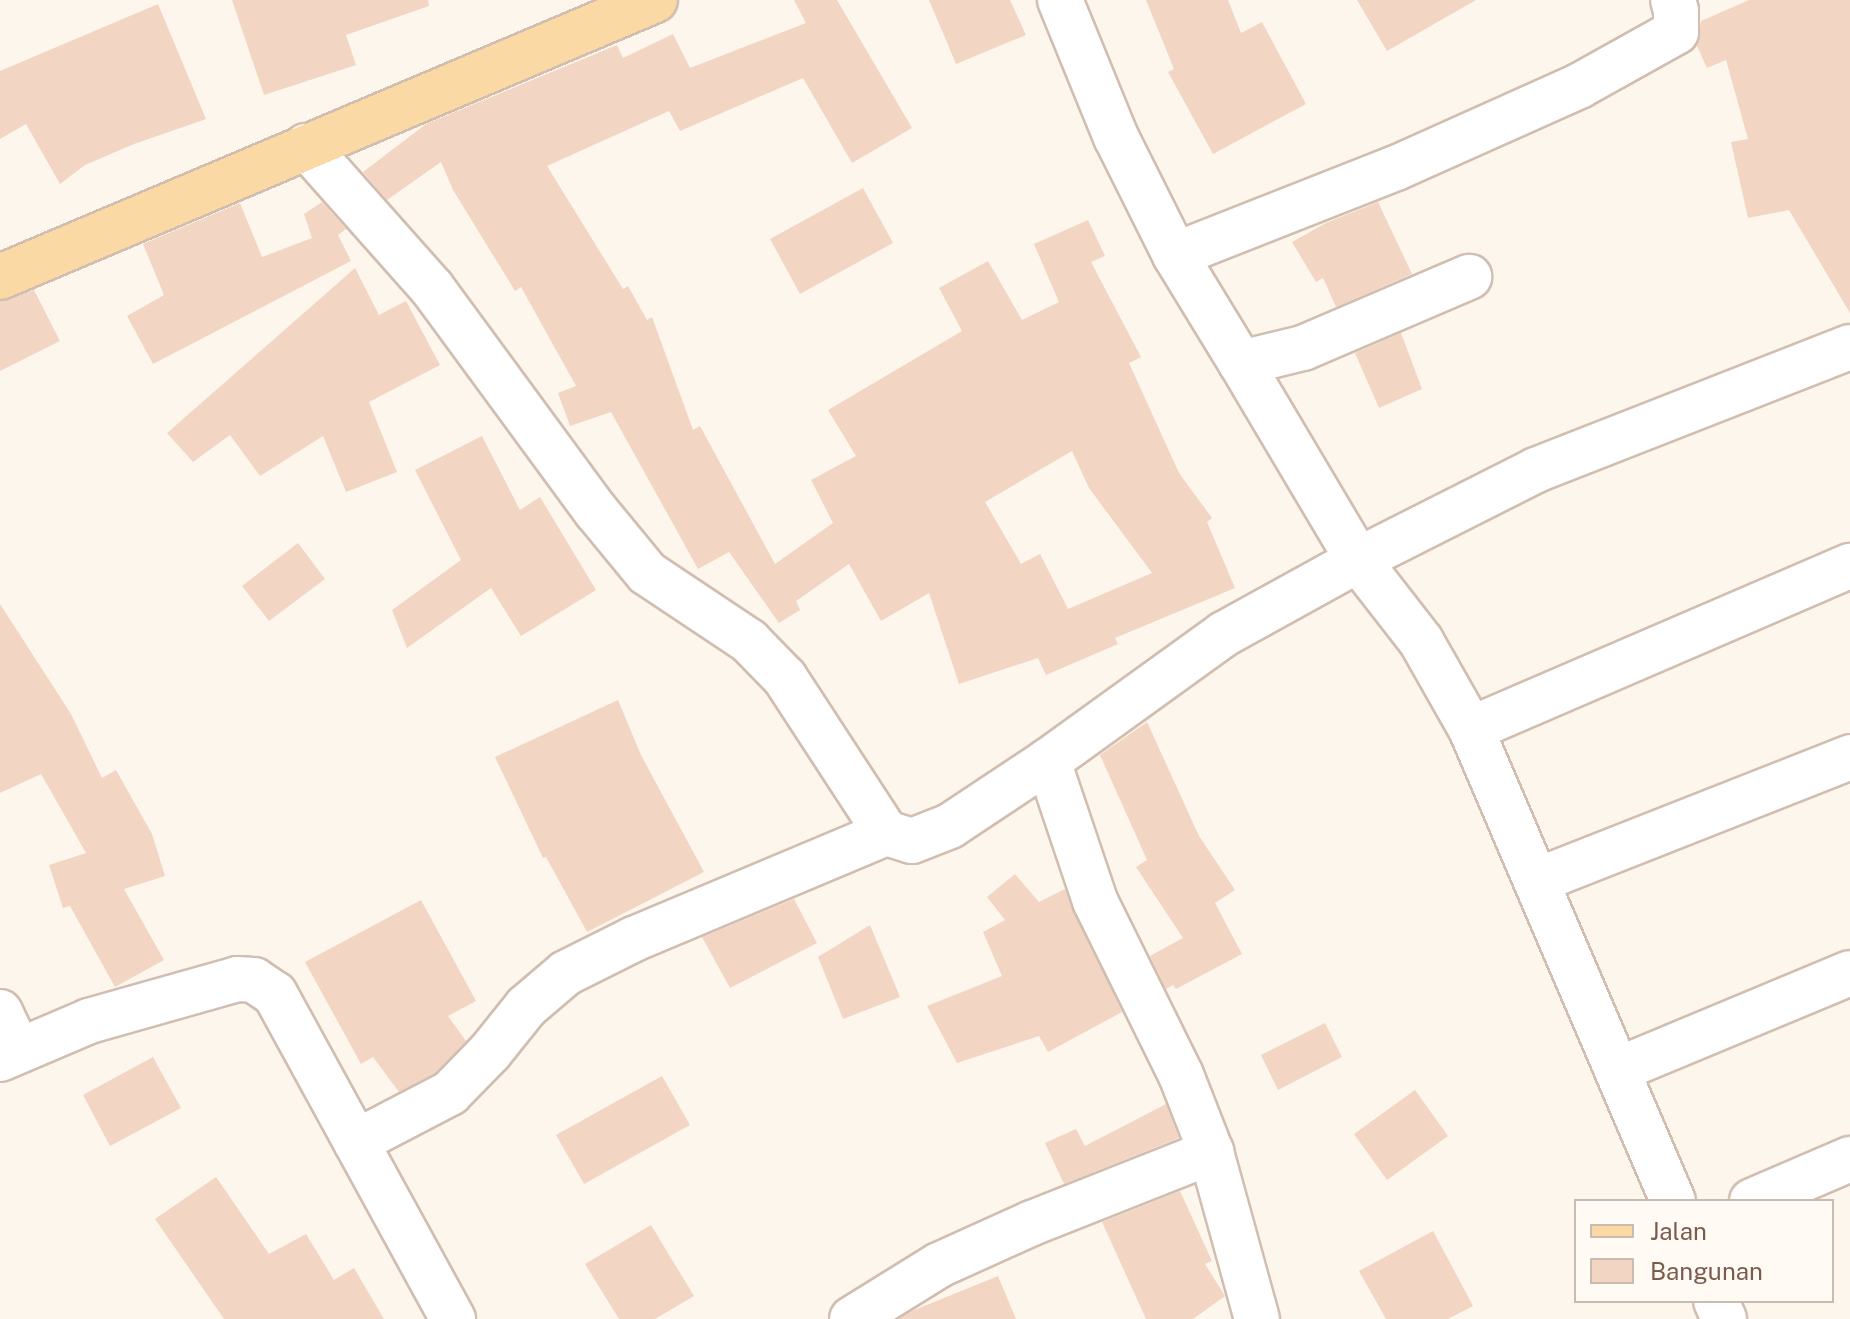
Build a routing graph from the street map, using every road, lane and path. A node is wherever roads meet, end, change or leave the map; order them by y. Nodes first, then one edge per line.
1 (655, 0) edge
2 (1060, 0) edge
3 (1673, 0) edge
4 (306, 146) junction
5 (1175, 255) junction
6 (0, 277) edge
7 (1469, 277) dead end
8 (1850, 347) edge
9 (1241, 363) junction
10 (1358, 560) junction
11 (1850, 566) edge
12 (1471, 729) junction
13 (1850, 757) edge
14 (1048, 761) junction
15 (886, 833) junction
16 (1536, 881) junction
17 (1850, 973) edge
18 (6, 1041) edge
19 (1617, 1070) junction
20 (356, 1142) junction
21 (1211, 1152) junction
22 (1850, 1159) edge
23 (1672, 1199) edge
24 (1757, 1199) edge
25 (453, 1319) edge
26 (852, 1319) edge
27 (1257, 1319) edge

1 - 4 main road
2 - 5 street
3 - 5 street
4 - 6 main road
4 - 15 street
5 - 9 street
7 - 9 street
8 - 10 street
9 - 10 street
10 - 12 street
10 - 14 street
11 - 12 street
12 - 16 street
13 - 16 street
14 - 15 street
14 - 21 street
15 - 20 street
16 - 19 street
17 - 19 street
18 - 20 street
19 - 23 street
20 - 25 street
21 - 26 street
21 - 27 street
22 - 24 street

